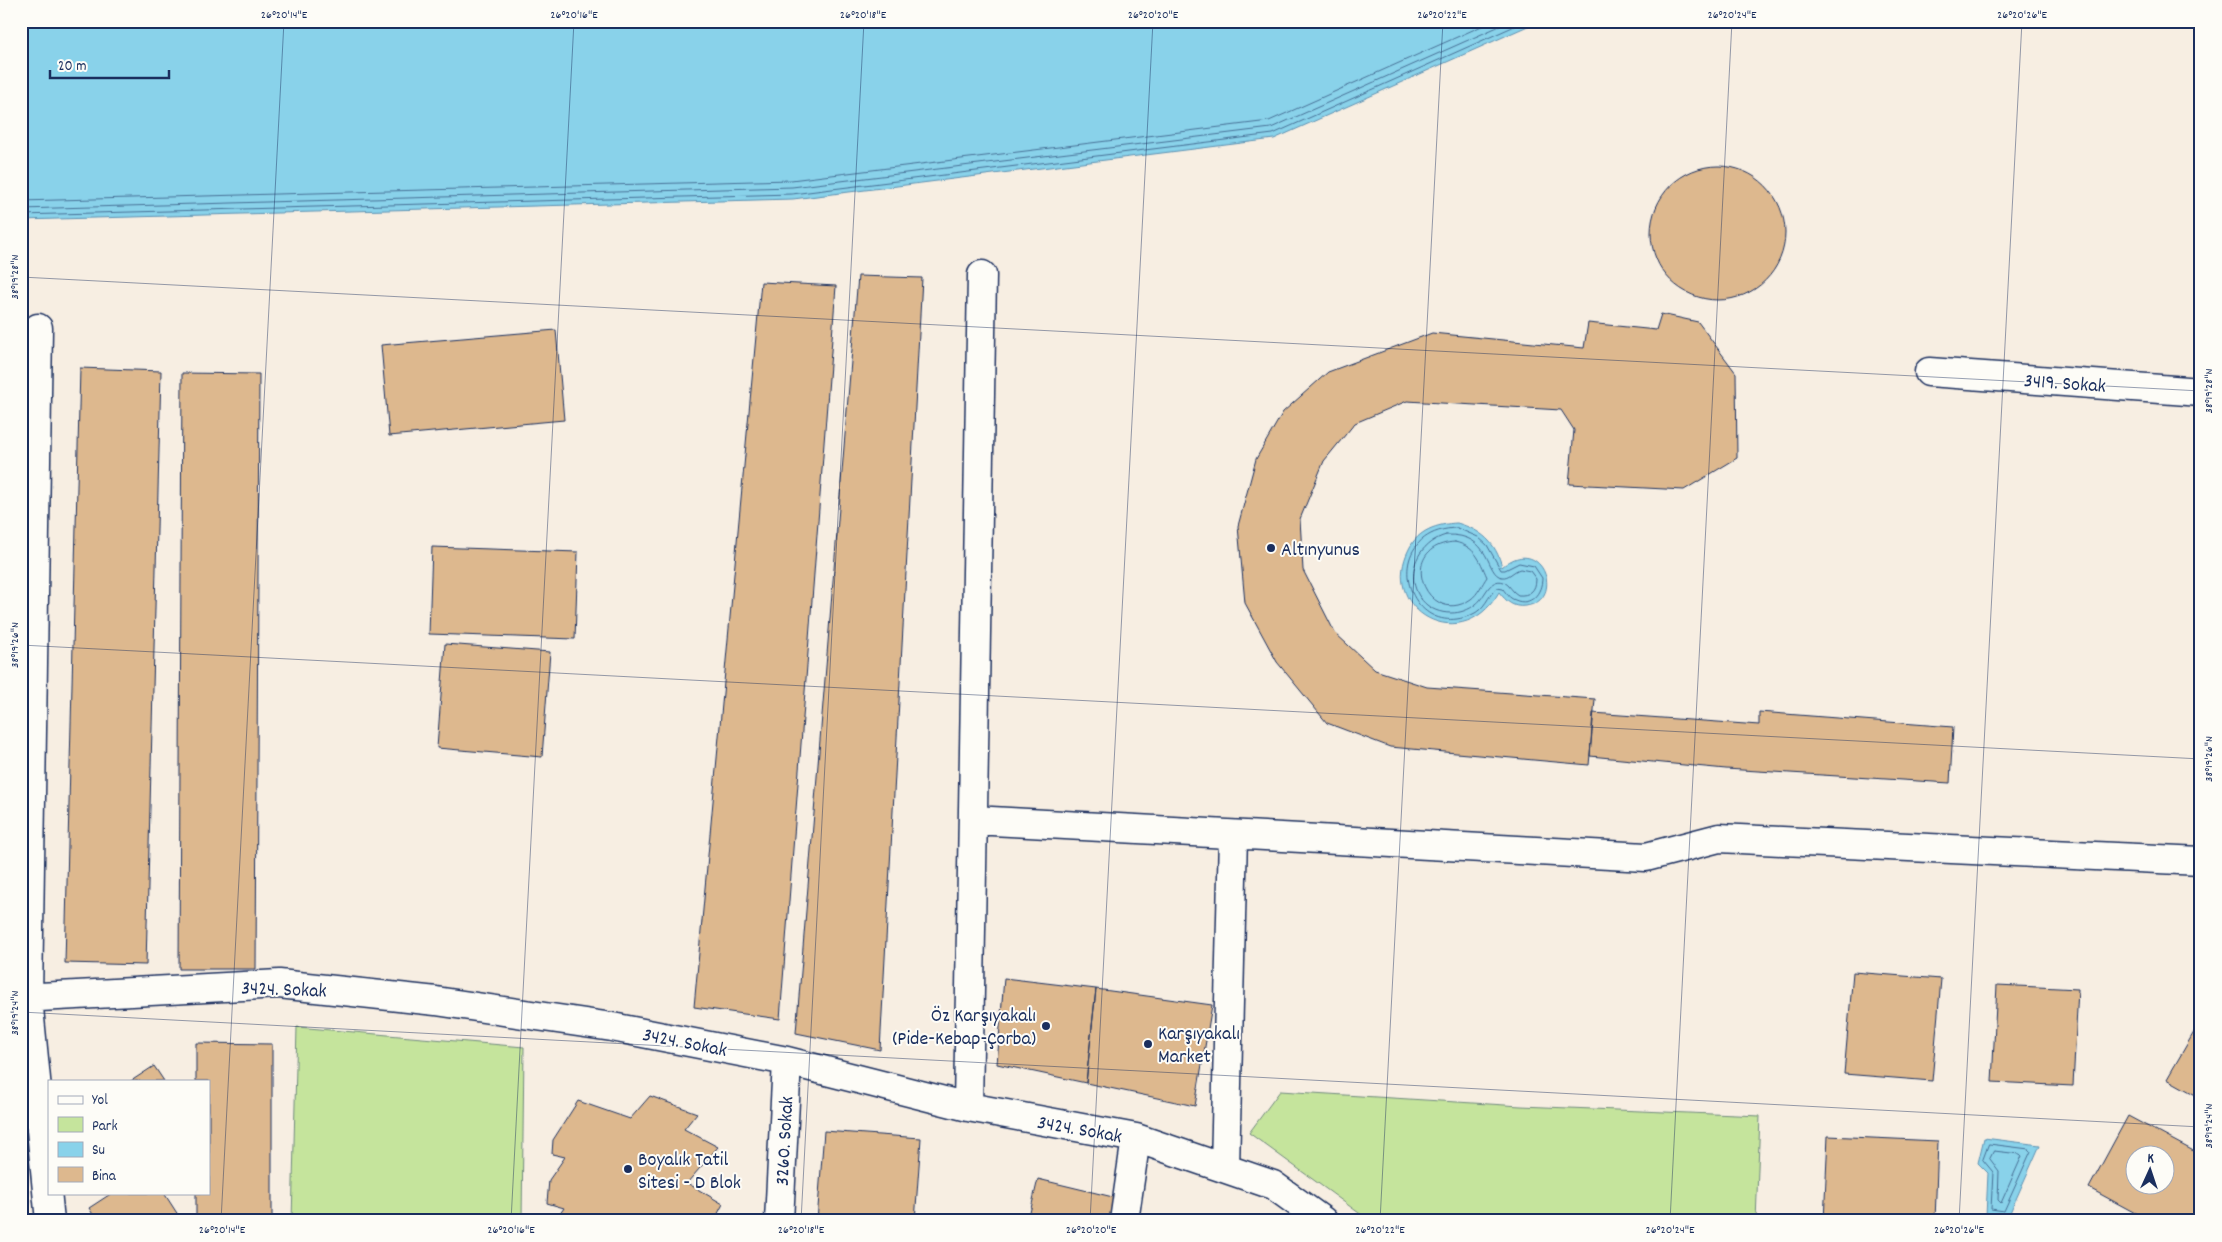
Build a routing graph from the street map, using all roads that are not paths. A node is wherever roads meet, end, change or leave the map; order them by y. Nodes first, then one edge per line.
1 (982, 275) dead end
2 (38, 328) dead end
3 (1929, 372) dead end
4 (2201, 392) edge
5 (973, 820) junction
6 (1233, 834) junction
7 (2201, 861) edge
8 (25, 998) edge
9 (787, 1061) junction
10 (968, 1107) junction
11 (1136, 1138) junction
12 (1224, 1168) junction
13 (50, 1221) edge
14 (779, 1221) edge
15 (1124, 1221) edge
16 (1323, 1221) edge

1 - 5 street
2 - 8 street
3 - 4 street, 3419. Sokak
5 - 6 street
5 - 10 street
6 - 7 street
6 - 12 street
8 - 9 street, 3424. Sokak
8 - 13 street
9 - 10 street, 3424. Sokak
9 - 14 street, 3260. Sokak
10 - 11 street, 3424. Sokak
11 - 12 street, 3424. Sokak
11 - 15 street
12 - 16 street, 3424. Sokak

